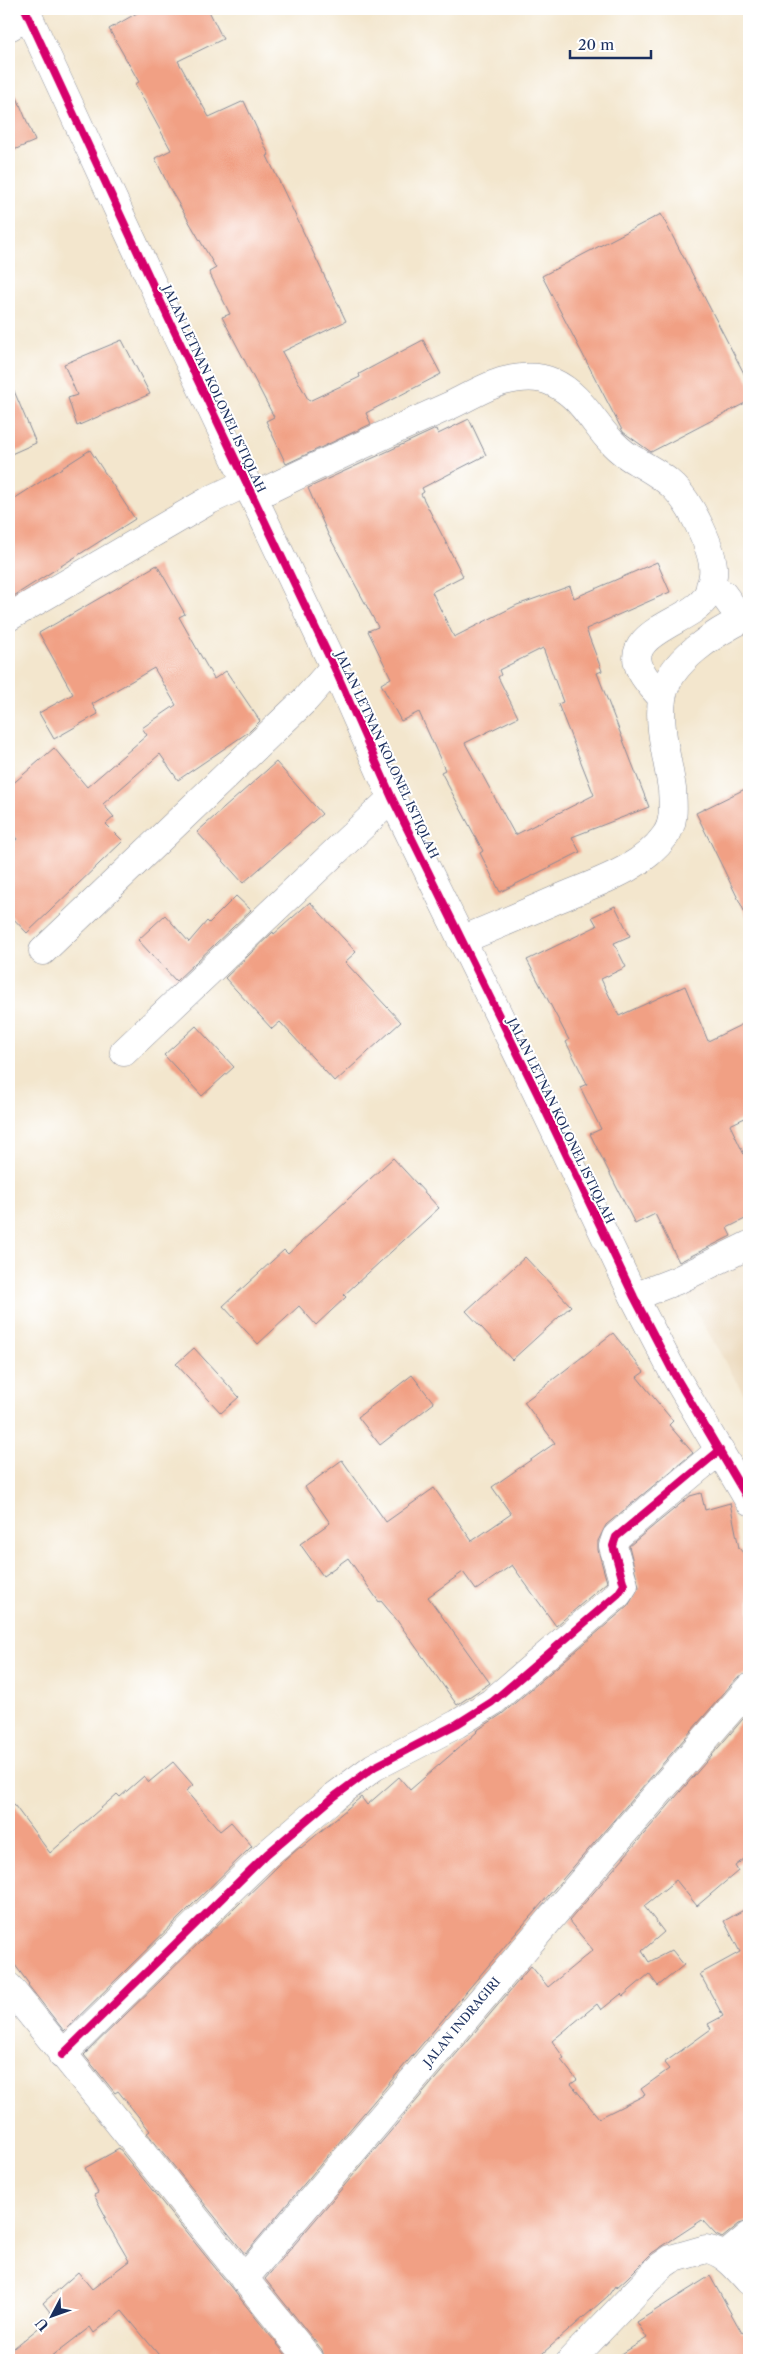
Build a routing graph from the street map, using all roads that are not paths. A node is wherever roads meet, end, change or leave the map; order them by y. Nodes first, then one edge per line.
1 (21, 17) edge
2 (249, 490) junction
3 (710, 586) junction
4 (9, 617) edge
5 (746, 618) edge
6 (334, 667) junction
7 (662, 698) junction
8 (392, 798) junction
9 (461, 940) junction
10 (43, 951) dead end
11 (124, 1052) dead end
12 (749, 1245) edge
13 (634, 1297) junction
14 (720, 1450) junction
15 (749, 1501) edge
16 (749, 1688) edge
17 (9, 1987) edge
18 (62, 2055) junction
19 (749, 2236) edge
20 (715, 2252) junction
21 (244, 2279) junction
22 (749, 2282) edge
23 (310, 2360) edge
24 (571, 2360) edge

1 - 2 street, JALAN LETNAN KOLONEL ISTIQLAH
2 - 3 street
2 - 4 street
2 - 6 street, JALAN LETNAN KOLONEL ISTIQLAH
3 - 5 street
3 - 7 street
5 - 7 street
6 - 8 street, JALAN LETNAN KOLONEL ISTIQLAH
6 - 10 street
7 - 9 street
8 - 9 street, JALAN LETNAN KOLONEL ISTIQLAH
8 - 11 street
9 - 13 street, JALAN LETNAN KOLONEL ISTIQLAH
12 - 13 street
13 - 14 street, JALAN LETNAN KOLONEL ISTIQLAH
14 - 15 street, JALAN LETNAN KOLONEL ISTIQLAH
14 - 18 street
16 - 21 street, JALAN INDRAGIRI
17 - 18 street
18 - 21 street
19 - 20 street
20 - 22 street
20 - 24 street
21 - 23 street

